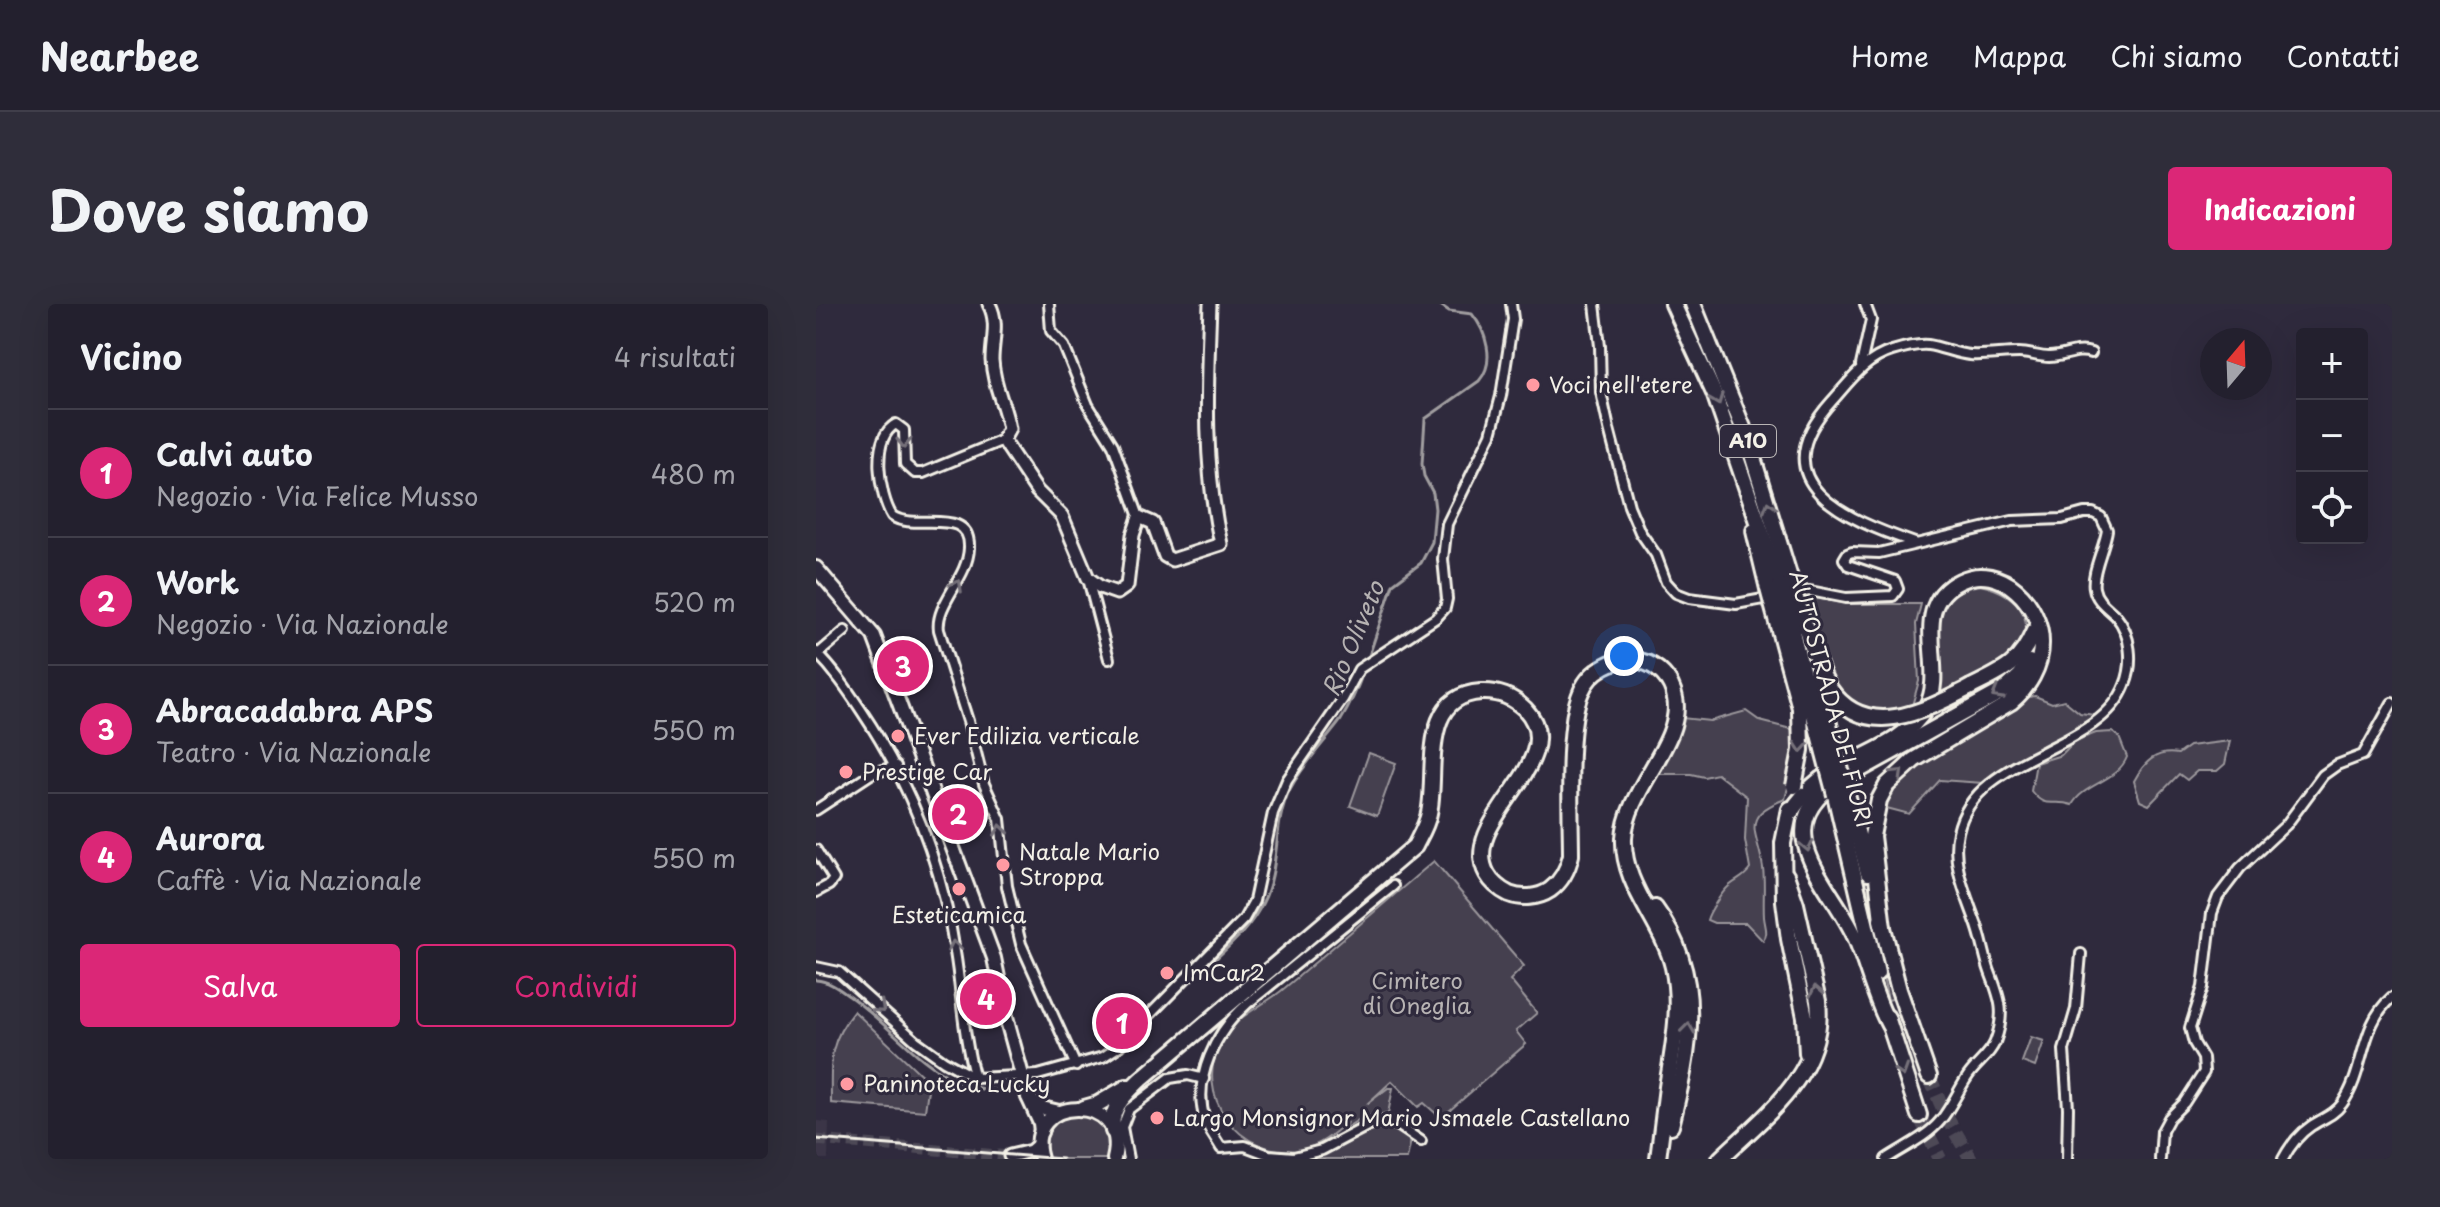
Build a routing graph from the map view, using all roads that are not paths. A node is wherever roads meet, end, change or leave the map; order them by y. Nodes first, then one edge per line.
1 (989, 304) edge
2 (1049, 304) edge
3 (1210, 304) edge
4 (1511, 304) edge
5 (1595, 304) edge
6 (1673, 304) edge
7 (1693, 304) edge
8 (1865, 304) edge
9 (2091, 353) dead end
10 (1856, 375) junction
11 (1003, 440) junction
12 (1139, 517) junction
13 (1916, 544) junction
14 (816, 568) edge
15 (1088, 578) junction
16 (1779, 586) junction
17 (2034, 614) junction
18 (1802, 619) junction
19 (845, 631) dead end
20 (2034, 631) junction
21 (817, 653) edge
22 (1109, 659) dead end
23 (2392, 703) edge
24 (896, 766) junction
25 (1840, 793) junction
26 (816, 810) edge
27 (1789, 815) junction
28 (816, 850) edge
29 (1393, 886) dead end
30 (816, 892) edge
31 (1883, 928) junction
32 (2081, 954) dead end
33 (816, 967) edge
34 (2392, 997) edge
35 (1889, 1025) junction
36 (1076, 1066) junction
37 (1020, 1076) junction
38 (1929, 1076) tunnel mouth
39 (975, 1078) junction
40 (1141, 1079) junction
41 (1204, 1079) junction
42 (1028, 1097) junction
43 (1084, 1108) junction
44 (1059, 1112) junction
45 (1919, 1115) tunnel mouth
46 (1113, 1131) junction
47 (1040, 1138) junction
48 (1421, 1141) dead end
49 (1128, 1158) edge
50 (1021, 1159) edge
51 (1041, 1159) edge
52 (1114, 1159) edge
53 (1660, 1159) edge
54 (1720, 1159) edge
55 (1886, 1159) edge
56 (2067, 1159) edge
57 (2160, 1159) edge
58 (2283, 1159) edge

1 - 11 street
2 - 12 street
3 - 12 street
4 - 36 street
5 - 13 street
6 -> 16 highway, AUTOSTRADA DEI FIORI / A10
16 -> 7 highway, AUTOSTRADA DEI FIORI / A10
8 - 10 street
9 - 10 street
10 - 13 street
11 - 15 street
36 -> 11 street
12 - 15 street
13 - 55 street
14 - 37 main road
15 - 22 street
16 - 18 highway, AUTOSTRADA DEI FIORI / A10, bridge
16 - 25 highway, AUTOSTRADA DEI FIORI / A10, bridge
16 -> 27 highway, bridge
17 - 20 highway
17 - 27 highway
31 -> 17 highway
18 - 20 highway, bridge
18 - 25 highway, AUTOSTRADA DEI FIORI / A10, bridge
19 - 21 street
20 -> 35 highway
21 - 24 street
23 - 57 street
24 - 26 street
39 -> 24 street
25 - 31 highway, AUTOSTRADA DEI FIORI / A10
25 - 35 highway, AUTOSTRADA DEI FIORI / A10
27 - 54 highway
28 - 30 street
29 - 41 street
31 - 38 highway, AUTOSTRADA DEI FIORI / A10
32 - 56 street
33 -> 39 street
34 - 58 street
35 -> 45 highway, AUTOSTRADA DEI FIORI / A10
36 - 37 street
37 - 39 street
37 - 42 main road
40 - 43 highway
40 - 46 highway
40 - 53 highway
41 - 48 street
41 - 49 street
42 - 44 main road
42 - 47 main road
43 - 44 main road
43 - 46 main road
44 - 47 main road
46 - 52 main road
47 - 50 street
47 - 51 main road

